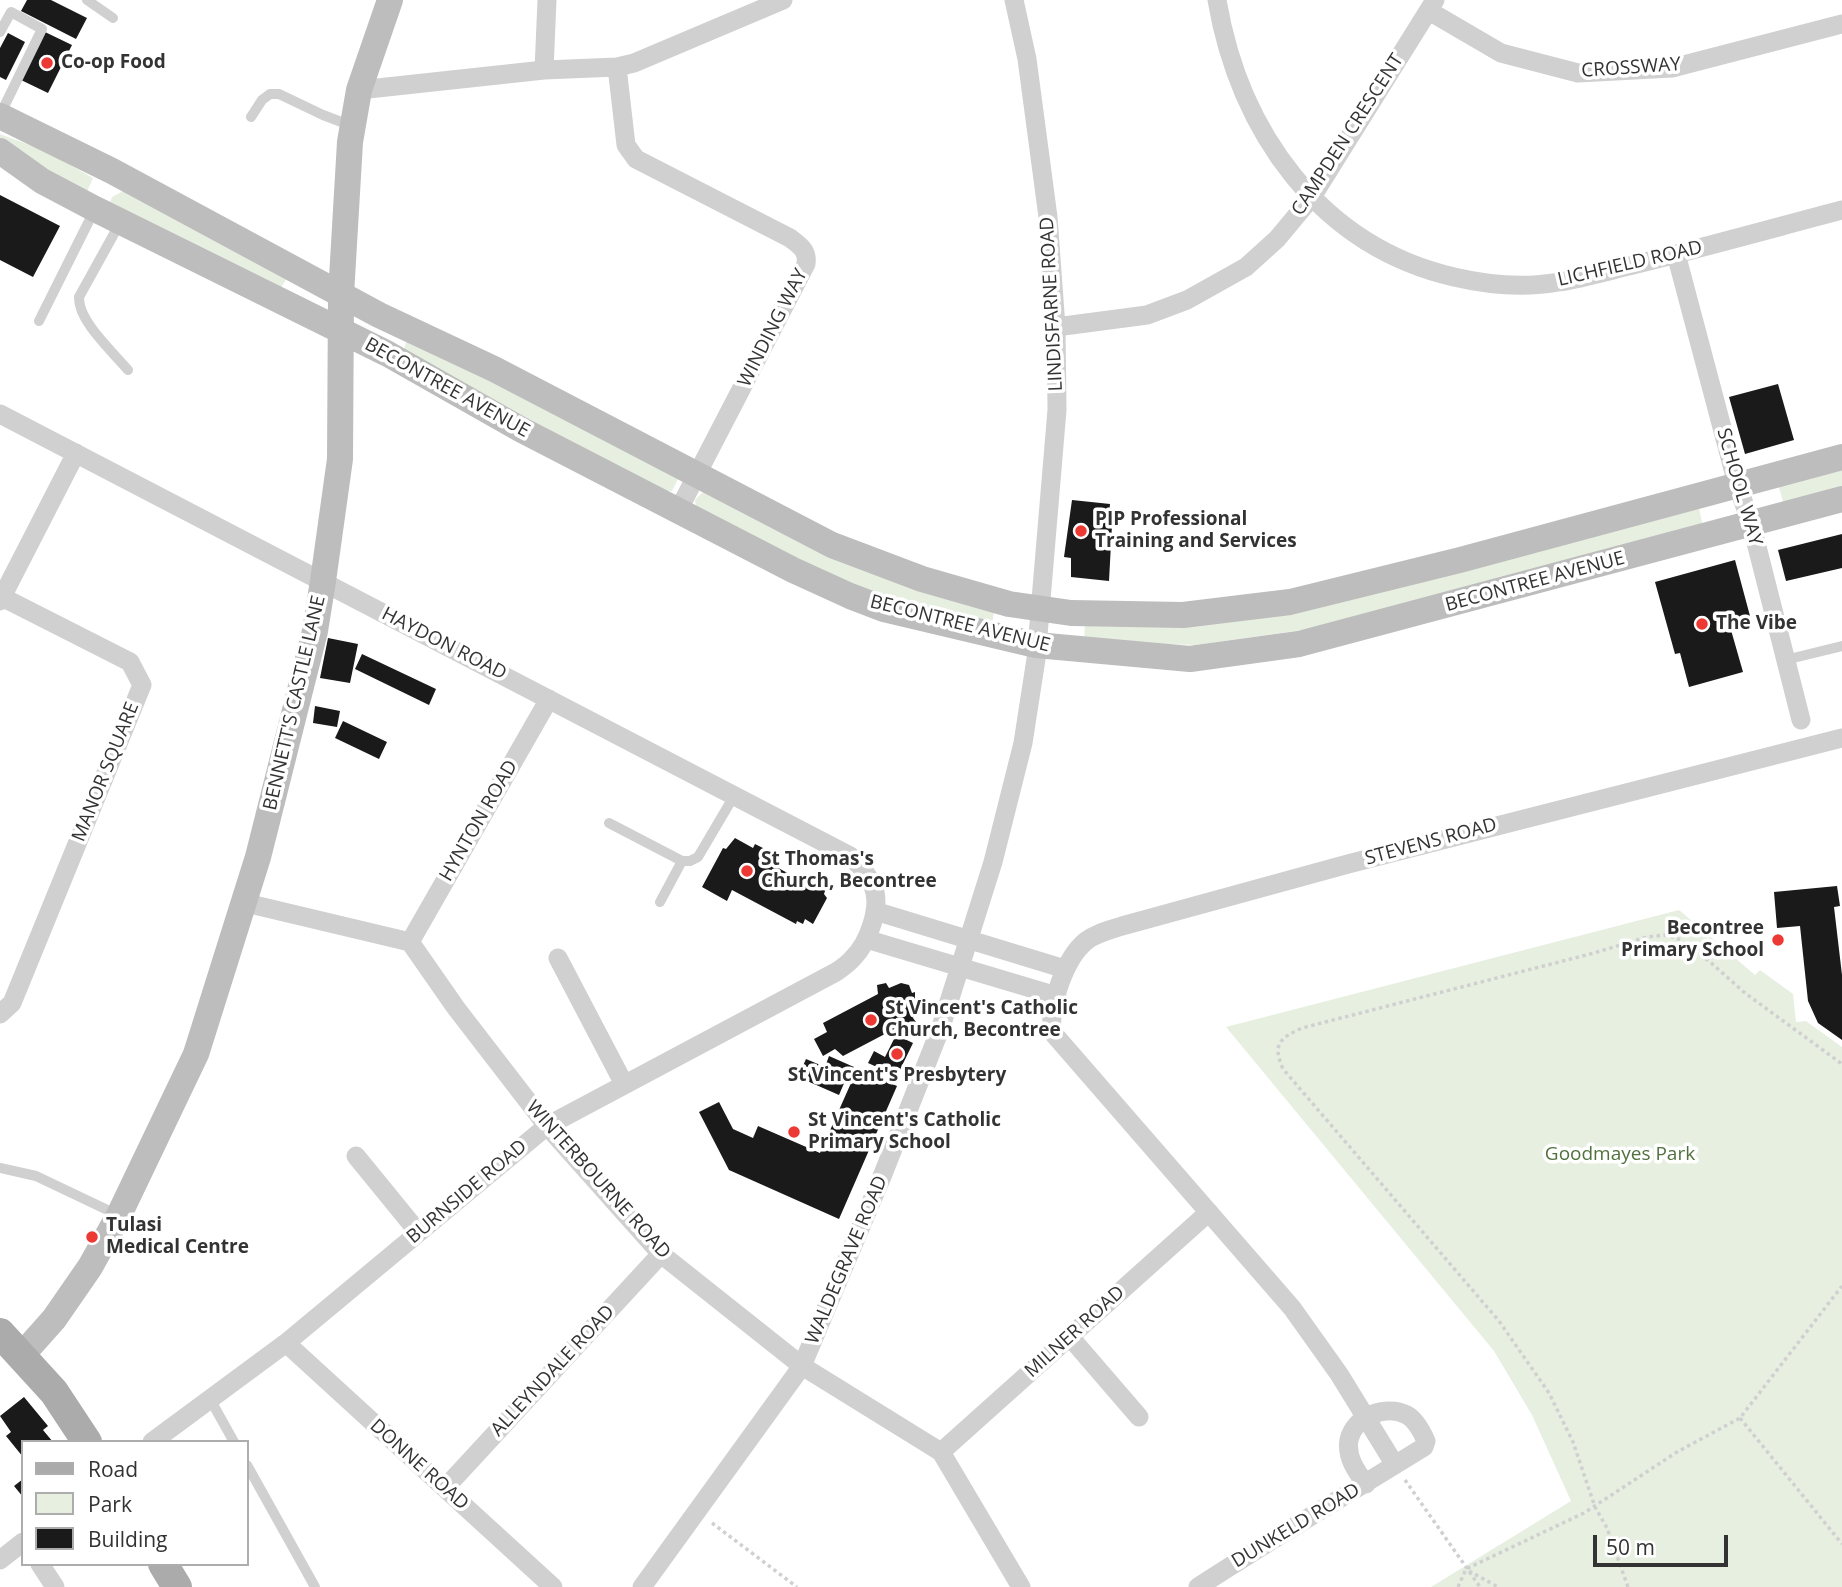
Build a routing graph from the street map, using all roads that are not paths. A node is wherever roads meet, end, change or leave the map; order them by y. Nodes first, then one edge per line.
1 (87, 0) edge
2 (390, 0) edge
3 (547, 0) edge
4 (782, 0) edge
5 (1014, 0) edge
6 (1217, 0) edge
7 (1432, 6) edge
8 (113, 18) dead end
9 (1842, 24) edge
10 (0, 32) edge
11 (617, 67) junction
12 (544, 70) junction
13 (359, 90) junction
14 (0, 116) edge
15 (251, 117) dead end
16 (353, 127) junction
17 (0, 151) edge
18 (112, 171) junction
19 (1312, 197) junction
20 (95, 209) junction
21 (1842, 210) edge
22 (120, 222) junction
23 (1676, 254) junction
24 (341, 295) junction
25 (39, 321) dead end
26 (1056, 327) junction
27 (342, 331) junction
28 (128, 370) dead end
29 (0, 414) edge
30 (76, 453) junction
31 (1842, 457) edge
32 (696, 475) junction
33 (1737, 484) junction
34 (1842, 499) edge
35 (678, 511) junction
36 (1751, 523) junction
37 (323, 581) junction
38 (1, 598) edge
39 (1040, 609) junction
40 (1036, 645) junction
41 (1842, 646) edge
42 (1785, 660) junction
43 (549, 699) junction
44 (1801, 720) dead end
45 (1842, 738) edge
46 (734, 796) junction
47 (609, 823) dead end
48 (682, 861) junction
49 (875, 890) joint
50 (660, 902) dead end
51 (246, 903) junction
52 (875, 911) junction
53 (866, 939) junction
54 (968, 940) junction
55 (410, 943) junction
56 (558, 958) dead end
57 (959, 967) junction
58 (1065, 969) junction
59 (1057, 996) junction
60 (0, 1014) edge
61 (624, 1084) junction
62 (547, 1126) junction
63 (356, 1156) dead end
64 (0, 1168) edge
65 (1209, 1212) junction
66 (118, 1216) junction
67 (418, 1232) junction
68 (661, 1254) junction
69 (0, 1333) edge
70 (1070, 1337) junction
71 (286, 1343) junction
72 (22, 1355) junction
73 (802, 1366) junction
74 (210, 1399) junction
75 (1139, 1417) dead end
76 (1366, 1417) junction
77 (86, 1440) edge
78 (155, 1440) edge
79 (233, 1440) edge
80 (941, 1452) junction
81 (1395, 1465) junction
82 (248, 1467) edge
83 (1366, 1484) junction
84 (445, 1488) junction
85 (21, 1544) edge
86 (0, 1560) edge
87 (41, 1566) edge
88 (164, 1566) edge
89 (55, 1587) edge
90 (177, 1587) edge
91 (315, 1587) edge
92 (553, 1587) edge
93 (642, 1587) edge
94 (1021, 1587) edge
95 (1198, 1587) edge

1 - 8 lane
2 - 13 street, BENNETT'S CASTLE LANE
3 - 12 street
4 - 11 street
5 - 26 street, LINDISFARNE ROAD
6 - 19 street, LICHFIELD ROAD
7 - 9 street, CROSSWAY
7 - 19 street, CAMPDEN CRESCENT
10 - 14 lane
11 - 12 street
11 - 32 street, WINDING WAY
12 - 13 street
13 - 16 street, BENNETT'S CASTLE LANE
14 - 18 street, BECONTREE AVENUE
15 - 16 lane
16 - 24 street, BENNETT'S CASTLE LANE
17 - 20 street, BECONTREE AVENUE
18 - 20 street
18 - 24 street, BECONTREE AVENUE
19 - 23 street, LICHFIELD ROAD
19 - 26 street, CAMPDEN CRESCENT
20 - 22 street, BECONTREE AVENUE
20 - 25 lane
21 - 23 street, LICHFIELD ROAD
22 - 27 street, BECONTREE AVENUE
22 - 28 lane
23 - 33 street, SCHOOL WAY
24 - 27 street, BENNETT'S CASTLE LANE
24 - 32 street, BECONTREE AVENUE
26 - 39 street, LINDISFARNE ROAD
27 - 35 street, BECONTREE AVENUE
27 - 37 street, BENNETT'S CASTLE LANE
29 - 30 street, HAYDON ROAD
30 - 37 street, HAYDON ROAD
30 - 38 street
31 - 33 street, BECONTREE AVENUE
32 - 35 street, WINDING WAY
32 - 39 street, BECONTREE AVENUE
33 - 36 street, SCHOOL WAY
33 - 39 street, BECONTREE AVENUE
34 - 36 street, BECONTREE AVENUE
35 - 40 street, BECONTREE AVENUE
36 - 40 street, BECONTREE AVENUE
36 - 42 street, SCHOOL WAY
37 - 43 street, HAYDON ROAD
37 - 51 street, BENNETT'S CASTLE LANE
38 - 60 street, MANOR SQUARE
39 - 40 street, WALDEGRAVE ROAD
40 - 54 street, WALDEGRAVE ROAD
41 - 42 lane
42 - 44 street, SCHOOL WAY
43 - 46 street, HAYDON ROAD
43 - 55 street, HYNTON ROAD
45 - 58 street, STEVENS ROAD
46 - 48 lane
46 - 49 street, HAYDON ROAD
47 - 48 lane
48 - 50 lane
49 - 52 street, BURNSIDE ROAD
51 - 55 street
51 - 66 street, BENNETT'S CASTLE LANE
52 - 53 street, BURNSIDE ROAD
52 - 54 street
53 - 57 street
53 - 61 street, BURNSIDE ROAD
54 - 57 street, WALDEGRAVE ROAD
54 - 58 street
55 - 62 street, WINTERBOURNE ROAD
56 - 61 street
57 - 59 street
57 - 73 street, WALDEGRAVE ROAD
58 - 59 street, STEVENS ROAD
59 - 65 street, STEVENS ROAD
61 - 62 street, BURNSIDE ROAD
62 - 67 street, BURNSIDE ROAD
62 - 68 street, WINTERBOURNE ROAD
63 - 67 street
64 - 66 lane
65 - 70 street, MILNER ROAD
65 - 76 street, STEVENS ROAD
66 - 72 street, BENNETT'S CASTLE LANE
67 - 71 street, BURNSIDE ROAD
68 - 73 street, WINTERBOURNE ROAD
68 - 84 street, ALLEYNDALE ROAD
69 - 72 main road
70 - 75 street
70 - 80 street, MILNER ROAD
71 - 74 street, BURNSIDE ROAD
71 - 84 street, DONNE ROAD
72 - 77 main road
73 - 80 street, WINTERBOURNE ROAD
73 - 93 street, WALDEGRAVE ROAD
74 - 78 street, BURNSIDE ROAD
74 - 79 lane
76 - 81 street, STEVENS ROAD
76 - 81 street, DUNKELD ROAD
76 - 83 street
80 - 94 street, WINTERBOURNE ROAD
81 - 83 street, DUNKELD ROAD
82 - 91 lane
83 - 95 street, DUNKELD ROAD
84 - 92 street, DONNE ROAD
85 - 86 street
87 - 89 street
88 - 90 main road

